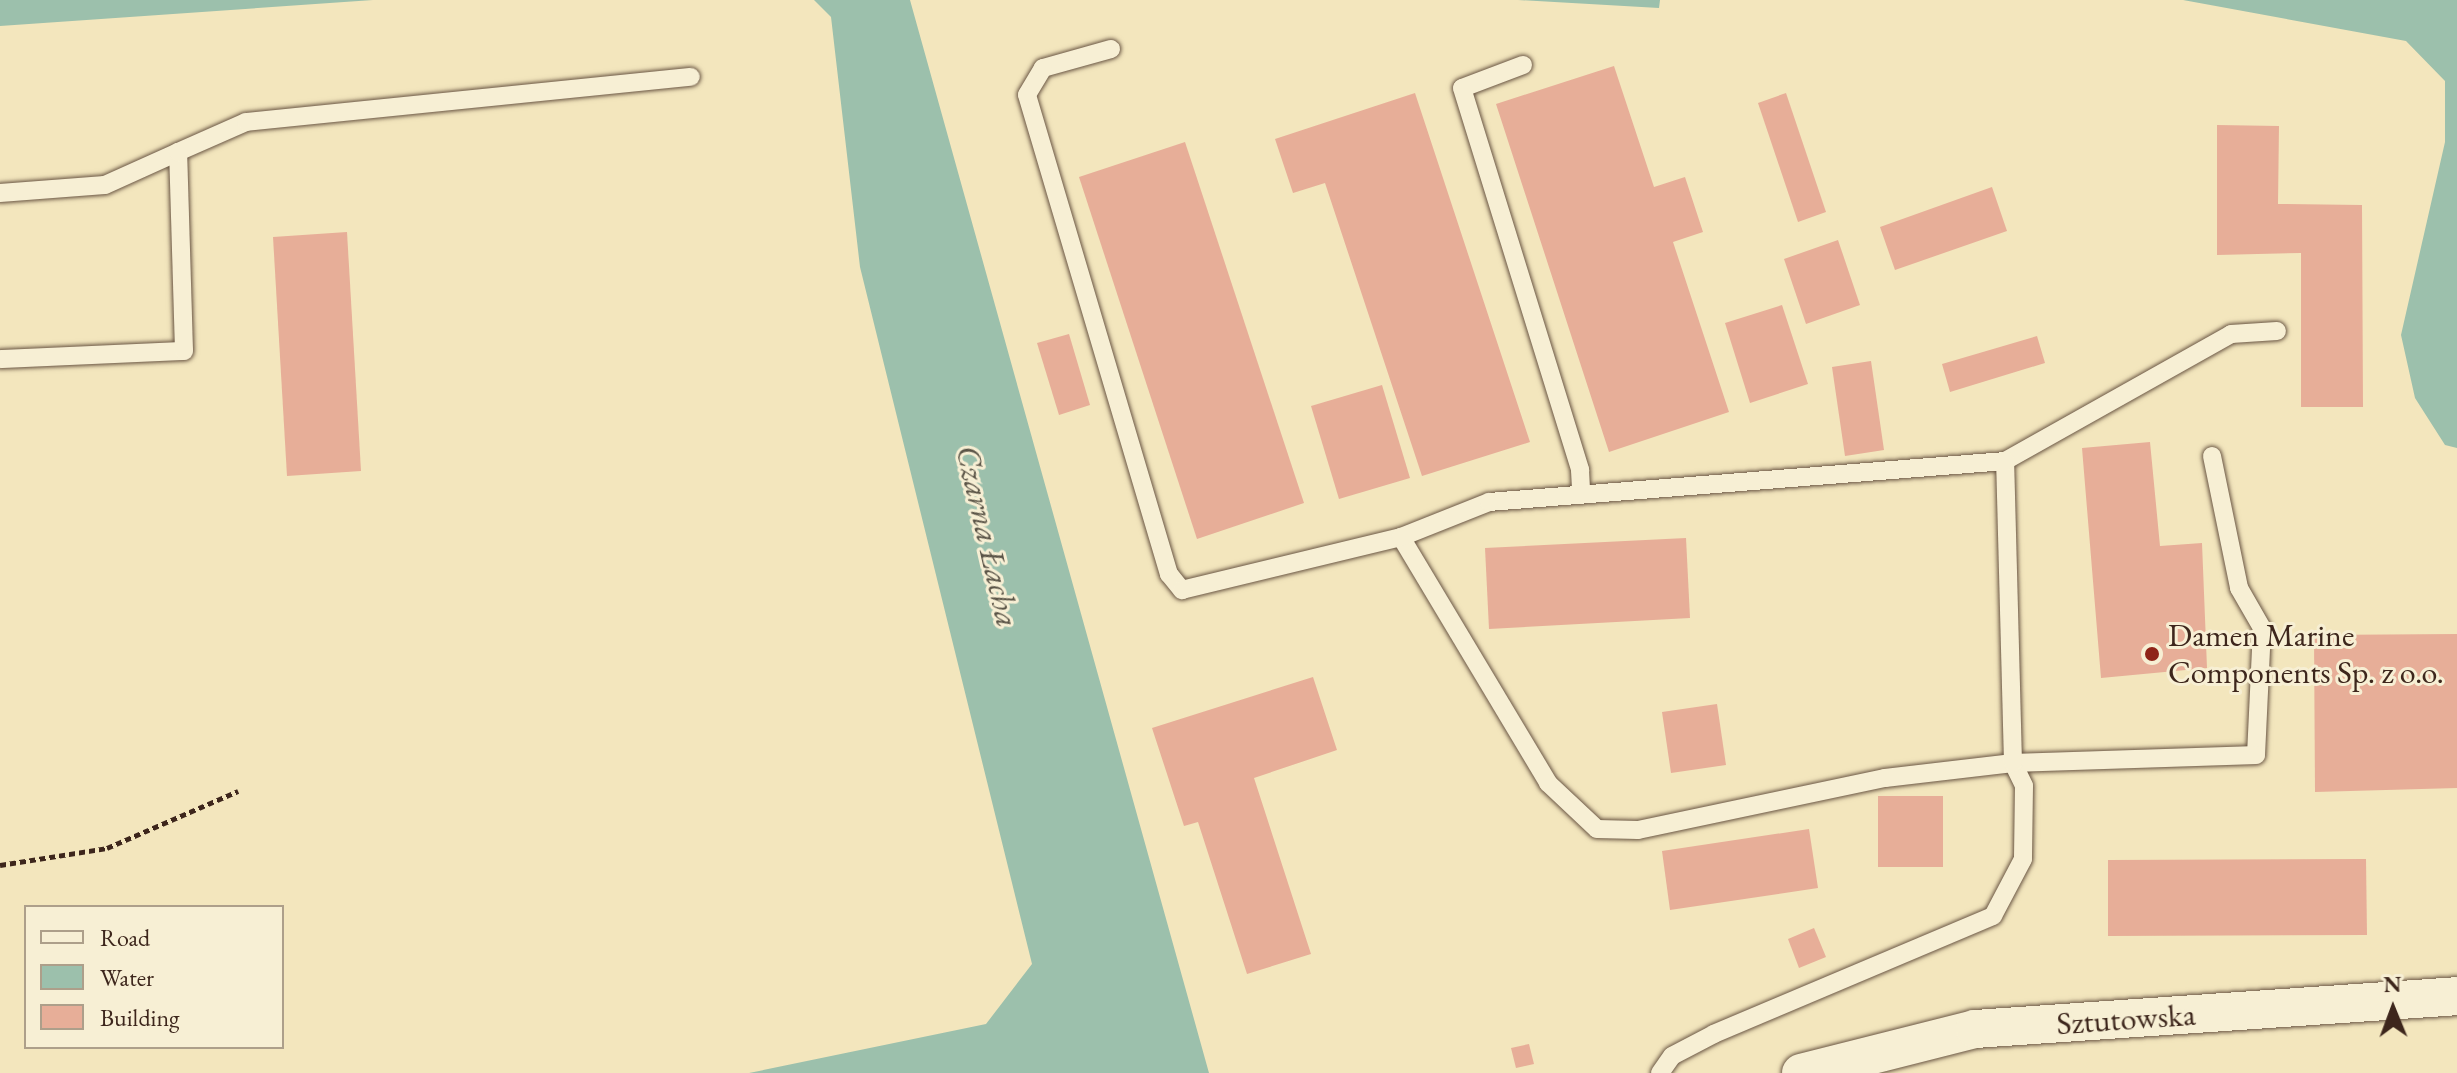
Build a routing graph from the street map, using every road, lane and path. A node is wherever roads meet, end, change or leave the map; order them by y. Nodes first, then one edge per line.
1 (1111, 49) dead end
2 (1523, 65) dead end
3 (691, 77) dead end
4 (178, 152) junction
5 (0, 193) edge
6 (2277, 331) dead end
7 (0, 359) edge
8 (2212, 456) dead end
9 (2005, 461) junction
10 (1581, 492) junction
11 (1401, 537) junction
12 (2013, 763) junction
13 (238, 791) dead end
14 (0, 865) edge
15 (2457, 996) edge
16 (1660, 1073) edge
17 (1801, 1073) edge

1 - 11 lane
2 - 10 lane
3 - 4 lane
4 - 5 lane
4 - 7 lane
6 - 9 lane
8 - 12 lane
9 - 10 lane
9 - 12 lane
10 - 11 lane
11 - 12 lane
12 - 16 lane
13 - 14 path
15 - 17 street, Sztutowska

